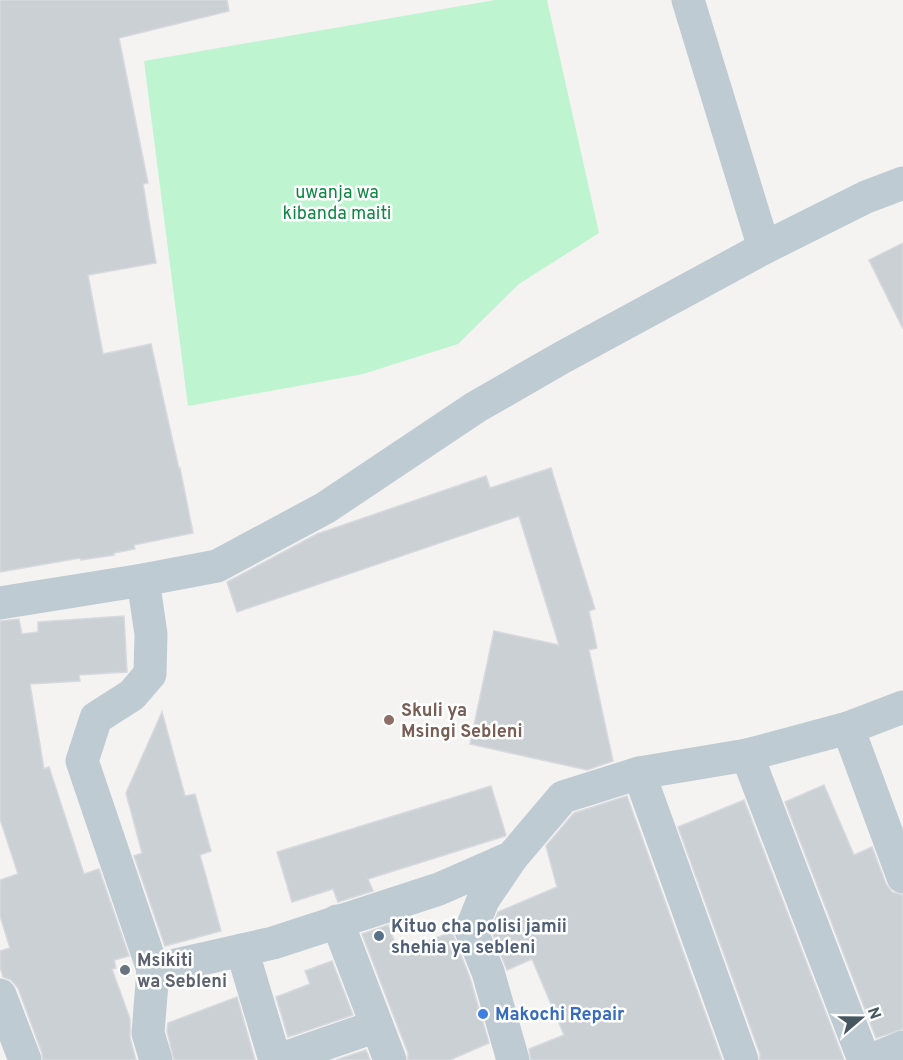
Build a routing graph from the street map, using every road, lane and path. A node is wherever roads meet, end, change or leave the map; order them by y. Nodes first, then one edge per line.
1 (688, 0) edge
2 (903, 183) edge
3 (764, 248) junction
4 (143, 580) junction
5 (0, 603) edge
6 (903, 707) edge
7 (848, 728) junction
8 (747, 756) junction
9 (639, 773) junction
10 (513, 857) junction
11 (903, 877) edge
12 (337, 921) junction
13 (242, 950) junction
14 (153, 970) junction
15 (0, 995) edge
16 (377, 1026) junction
17 (903, 1047) edge
18 (25, 1060) edge
19 (156, 1060) edge
20 (276, 1060) edge
21 (390, 1060) edge
22 (513, 1060) edge
23 (742, 1060) edge
24 (864, 1060) edge
25 (870, 1060) edge

1 - 3 street
2 - 3 street
3 - 4 street
4 - 5 street
4 - 14 street
6 - 7 street
7 - 8 street
7 - 11 street
8 - 9 street
8 - 24 street
9 - 10 street
9 - 23 street
10 - 12 street
10 - 22 street
12 - 13 street
12 - 16 street
13 - 14 street
13 - 20 street
14 - 19 street
15 - 18 street
16 - 20 street
16 - 21 street
17 - 25 street

